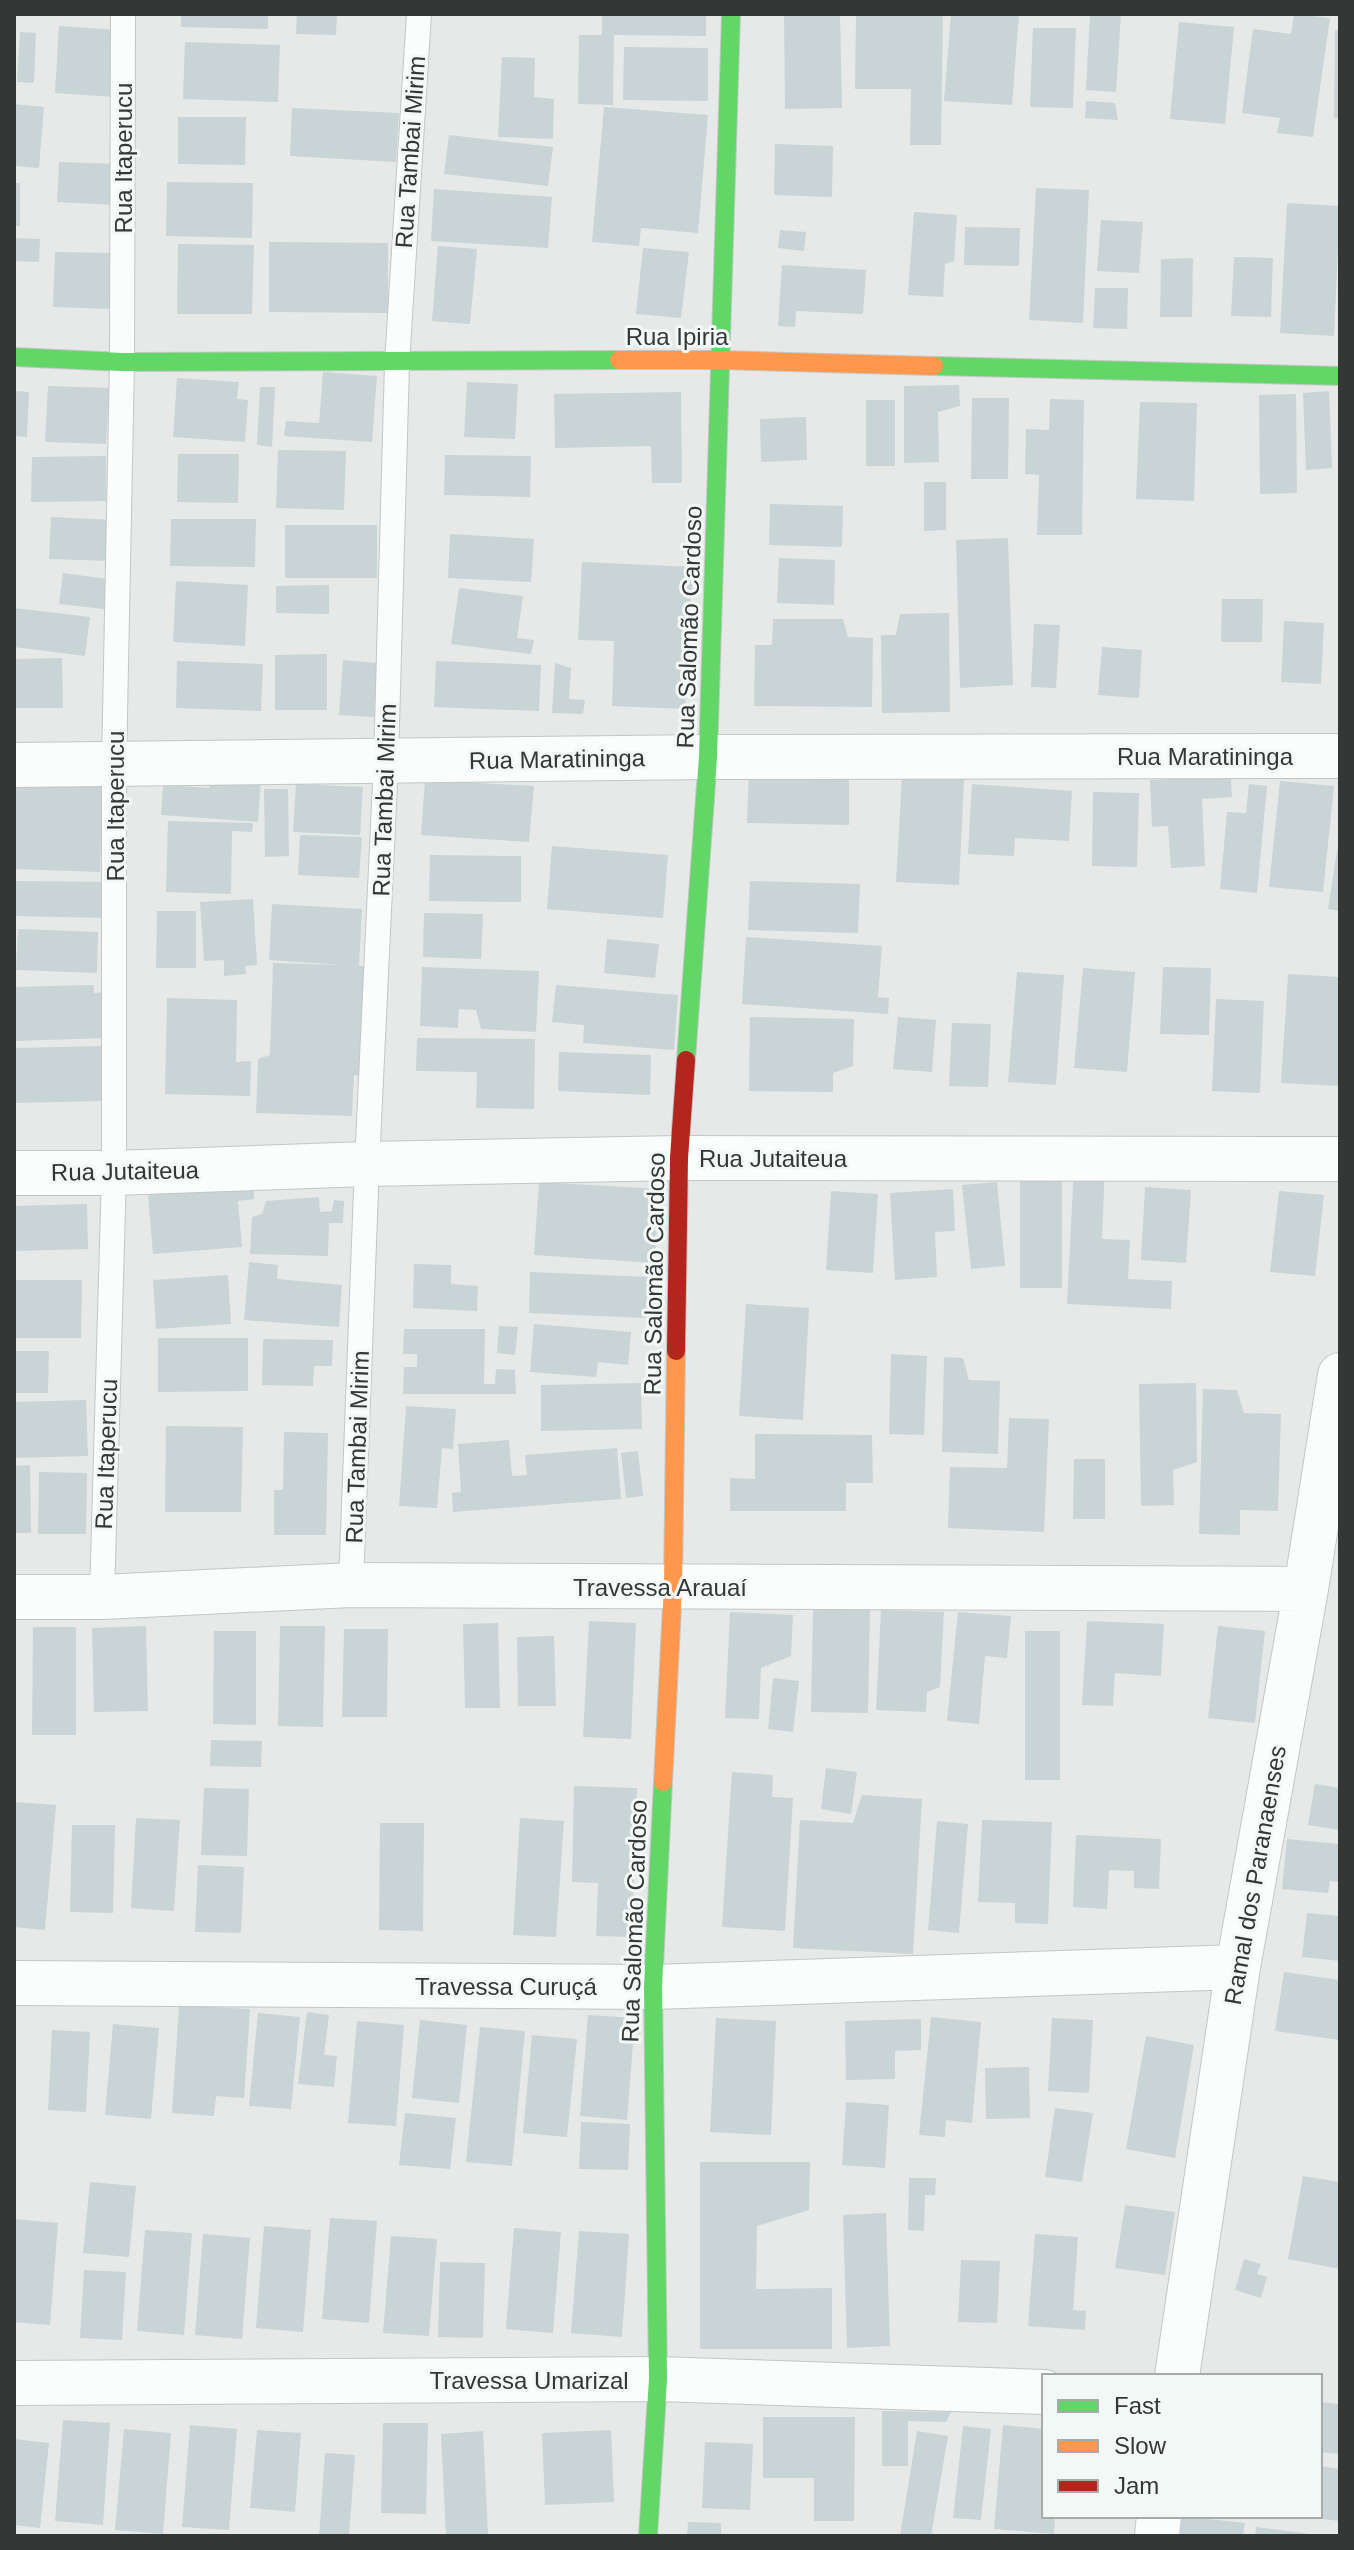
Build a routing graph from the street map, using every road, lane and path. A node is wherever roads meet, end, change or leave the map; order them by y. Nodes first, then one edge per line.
1 (123, 14) edge
2 (419, 14) edge
3 (731, 14) edge
4 (14, 357) edge
5 (721, 360) junction
6 (122, 362) junction
7 (397, 363) junction
8 (1340, 376) edge
9 (1340, 756) edge
10 (708, 757) junction
11 (386, 762) junction
12 (14, 765) edge
13 (114, 766) junction
14 (679, 1158) junction
15 (1340, 1159) edge
16 (367, 1164) junction
17 (14, 1173) edge
18 (114, 1173) junction
19 (1340, 1375) edge
20 (351, 1585) junction
21 (673, 1587) junction
22 (1306, 1589) junction
23 (14, 1597) edge
24 (102, 1597) junction
25 (1238, 1967) junction
26 (14, 1983) edge
27 (653, 1987) junction
28 (1177, 2374) edge
29 (658, 2379) junction
30 (14, 2383) edge
31 (1042, 2392) edge
32 (648, 2536) edge

1 - 6 lane, Rua Itaperucu
2 - 7 lane, Rua Tambai Mirim
3 - 5 street, Rua Salomão Cardoso
4 - 6 street, Rua Ipiria
5 - 7 street, Rua Ipiria
5 - 8 street, Rua Ipiria
5 - 10 street, Rua Salomão Cardoso
6 - 7 street, Rua Ipiria
6 - 13 lane, Rua Itaperucu
7 - 11 lane, Rua Tambai Mirim
9 - 10 street, Rua Maratininga
10 - 11 street, Rua Maratininga
10 - 14 street, Rua Salomão Cardoso
11 - 13 street, Rua Maratininga
11 - 16 lane, Rua Tambai Mirim
12 - 13 street, Rua Maratininga
13 - 18 lane, Rua Itaperucu
14 - 15 street, Rua Jutaiteua
14 - 16 street, Rua Jutaiteua
14 - 21 street, Rua Salomão Cardoso
16 - 18 street, Rua Jutaiteua
16 - 20 lane, Rua Tambai Mirim
17 - 18 street, Rua Jutaiteua
18 - 24 lane, Rua Itaperucu
19 - 22 street, Ramal dos Paranaenses
20 - 21 street, Travessa Arauaí
20 - 24 street, Travessa Arauaí
21 - 22 street, Travessa Arauaí
21 - 27 street, Rua Salomão Cardoso
22 - 25 street, Ramal dos Paranaenses
23 - 24 street, Travessa Arauaí
25 - 27 street, Travessa Curuçá
25 - 28 street, Ramal dos Paranaenses
26 - 27 street, Travessa Curuçá
27 - 29 street, Rua Salomão Cardoso
29 - 30 street, Travessa Umarizal
29 - 31 street, Travessa Umarizal
29 - 32 street, Rua Salomão Cardoso

